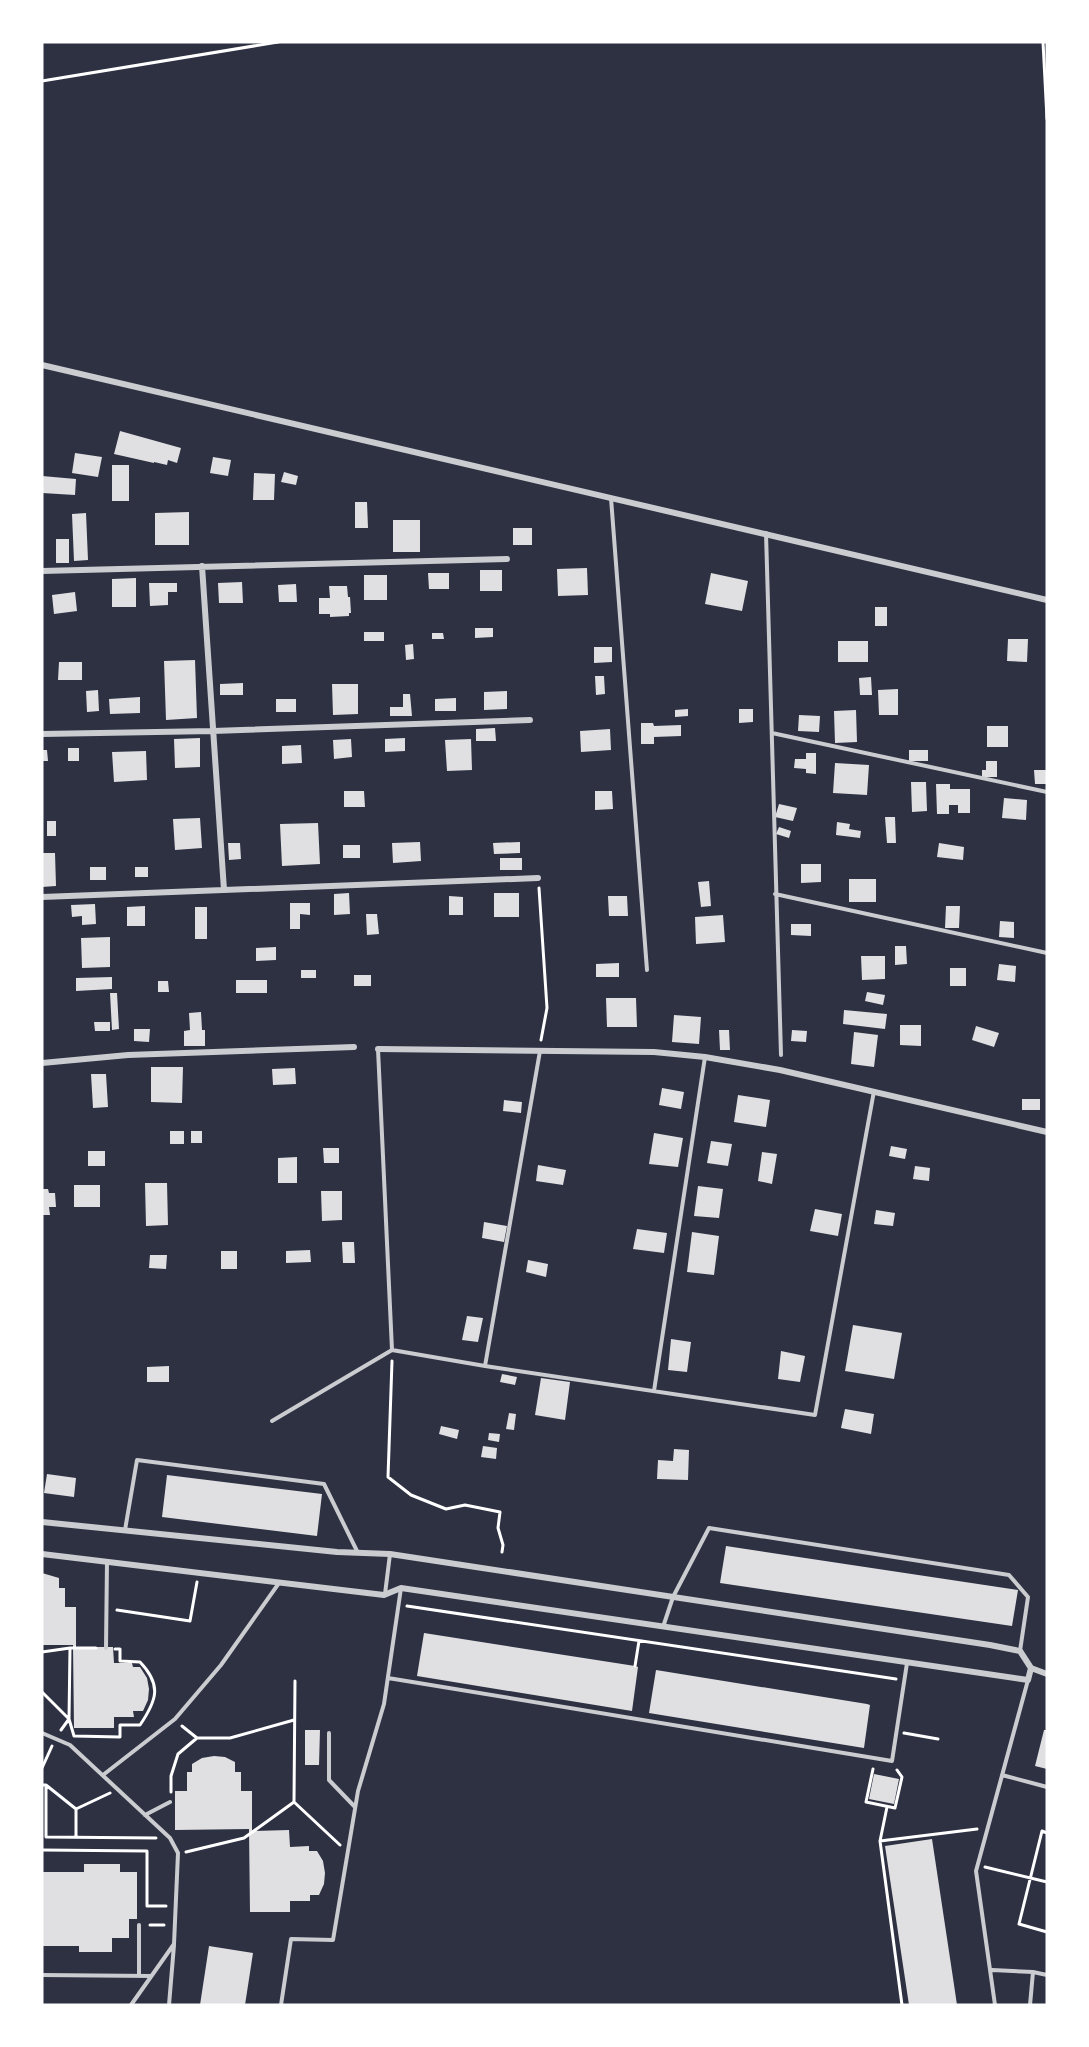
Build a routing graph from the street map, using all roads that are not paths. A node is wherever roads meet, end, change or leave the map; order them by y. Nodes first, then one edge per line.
1 (42, 365) edge
2 (610, 497) junction
3 (766, 533) junction
4 (507, 559) dead end
5 (202, 566) junction
6 (42, 571) edge
7 (1047, 600) edge
8 (530, 720) dead end
9 (213, 730) junction
10 (772, 733) junction
11 (42, 734) edge
12 (1047, 792) edge
13 (538, 878) road end
14 (224, 890) junction
15 (775, 894) junction
16 (42, 897) edge
17 (1047, 952) edge
18 (647, 970) dead end
19 (354, 1047) dead end
20 (378, 1049) joint
21 (540, 1050) junction
22 (781, 1055) dead end
23 (705, 1058) junction
24 (42, 1063) edge
25 (874, 1090) junction
26 (1047, 1132) edge
27 (392, 1350) junction
28 (485, 1366) junction
29 (654, 1391) junction
30 (272, 1420) dead end
31 (42, 1522) edge
32 (126, 1530) junction
33 (358, 1553) junction
34 (42, 1554) edge
35 (390, 1554) junction
36 (107, 1562) junction
37 (280, 1582) junction
38 (401, 1588) junction
39 (384, 1595) junction
40 (673, 1597) junction
41 (663, 1627) junction
42 (106, 1648) road end
43 (1020, 1651) junction
44 (907, 1663) junction
45 (1031, 1668) junction
46 (1047, 1674) edge
47 (388, 1678) junction
48 (1028, 1680) junction
49 (42, 1733) edge
50 (329, 1733) dead end
51 (103, 1775) junction
52 (1002, 1775) junction
53 (1047, 1787) edge
54 (171, 1802) road end
55 (355, 1808) junction
56 (145, 1815) junction
57 (138, 1925) road end
58 (174, 1944) junction
59 (992, 1970) junction
60 (1034, 1972) junction
61 (42, 1975) edge
62 (1047, 1975) edge
63 (139, 1976) junction
64 (152, 1976) junction
65 (131, 2005) edge
66 (169, 2005) edge
67 (281, 2005) edge
68 (995, 2005) edge
69 (1030, 2005) edge

1 - 2 street
2 - 3 street
2 - 18 lane
3 - 7 street
3 - 10 lane
4 - 5 street
5 - 6 street
5 - 9 street
8 - 9 street
9 - 11 street
9 - 14 street
10 - 12 lane
10 - 15 lane
13 - 14 street
14 - 16 street
15 - 17 lane
15 - 22 lane
19 - 24 street
20 - 21 street
20 - 27 lane
21 - 23 street
21 - 28 lane
23 - 25 street
23 - 29 lane
25 - 26 street
25 - 29 lane
27 - 28 lane
27 - 30 lane
28 - 29 lane
31 - 32 street
32 - 33 street
32 - 33 lane
33 - 35 street
34 - 36 street
35 - 39 lane
35 - 40 street
36 - 37 street
36 - 42 lane
37 - 39 street
37 - 51 lane
38 - 39 street
38 - 41 street
38 - 47 lane
40 - 41 lane
40 - 43 street
40 - 43 lane
41 - 44 street
43 - 45 street
44 - 47 lane
44 - 48 street
45 - 46 street
45 - 48 street
47 - 55 lane
48 - 52 lane
49 - 51 lane
50 - 55 lane
51 - 56 lane
52 - 53 lane
52 - 59 lane
54 - 56 lane
55 - 67 lane
56 - 58 lane
57 - 63 lane
58 - 64 lane
58 - 66 lane
59 - 60 lane
59 - 68 lane
60 - 62 lane
60 - 69 lane
61 - 63 lane
63 - 64 lane
64 - 65 lane

